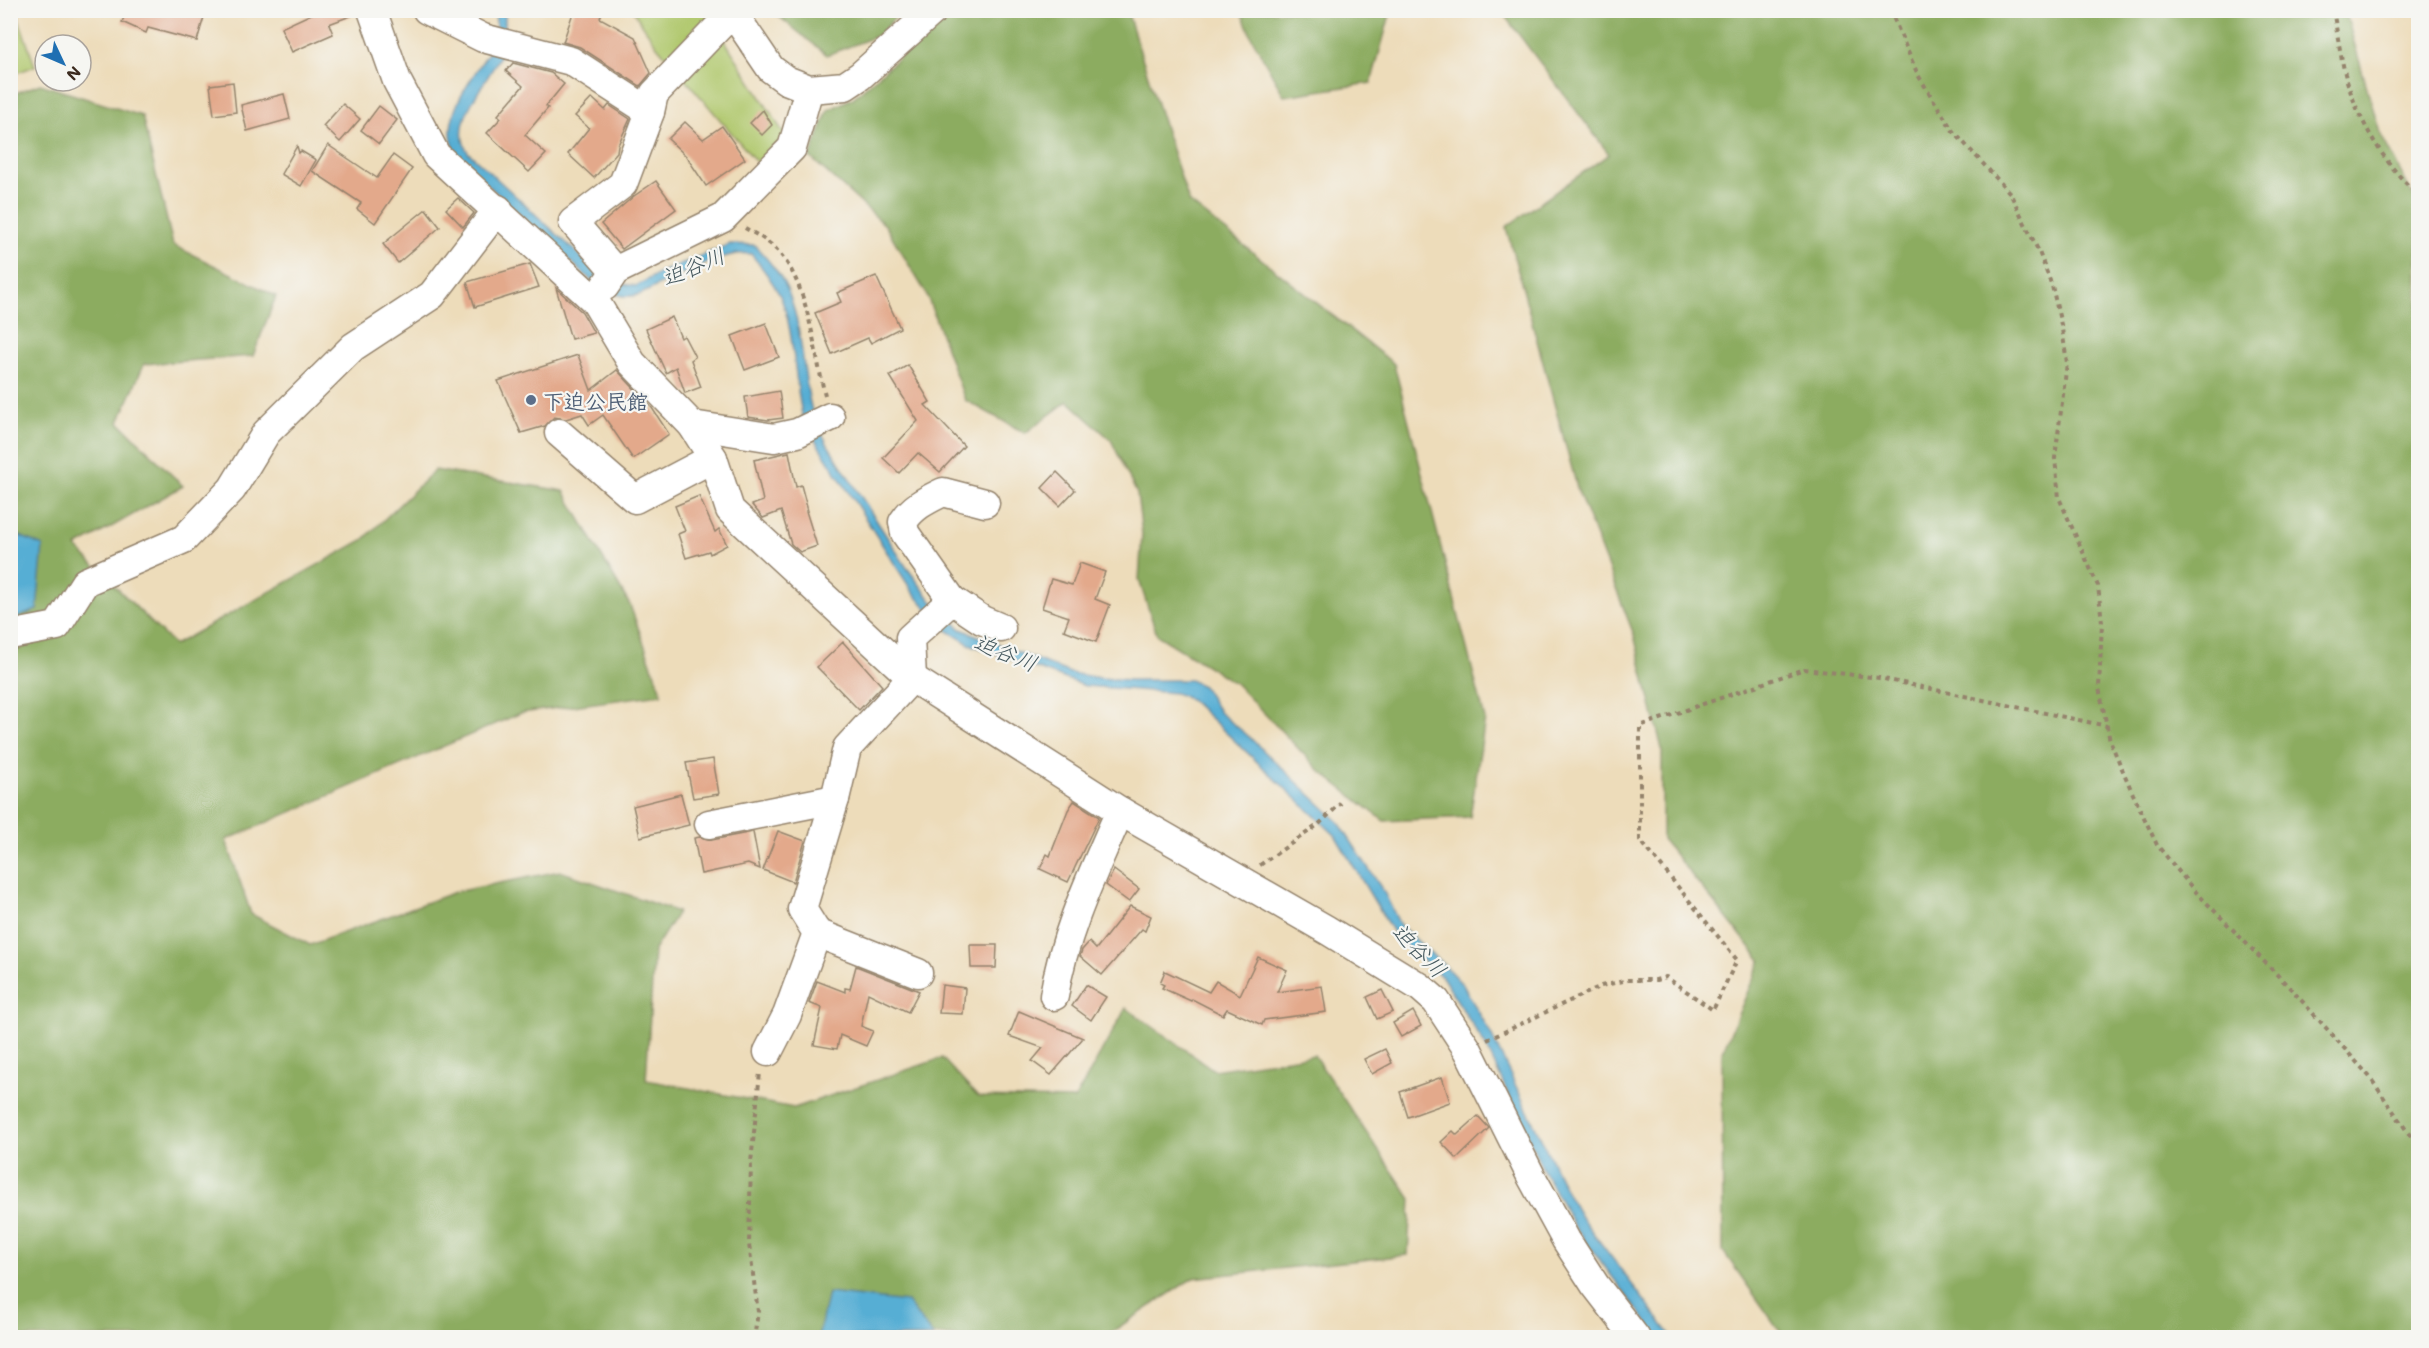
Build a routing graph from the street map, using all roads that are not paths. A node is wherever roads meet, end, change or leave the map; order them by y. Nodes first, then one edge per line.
1 (372, 10) edge
2 (427, 10) edge
3 (934, 10) edge
4 (732, 12) edge
5 (809, 89) junction
6 (650, 112) junction
7 (498, 209) junction
8 (604, 288) junction
9 (816, 423) road end
10 (692, 425) junction
11 (559, 433) dead end
12 (713, 458) junction
13 (985, 503) dead end
14 (949, 602) junction
15 (1001, 628) dead end
16 (10, 635) edge
17 (912, 678) junction
18 (835, 799) junction
19 (1120, 812) junction
20 (709, 824) dead end
21 (817, 933) junction
22 (918, 973) dead end
23 (1054, 996) dead end
24 (768, 1052) road end
25 (1636, 1338) edge

1 - 7 street
2 - 6 street
3 - 5 street
4 - 5 street
4 - 6 street
5 - 8 street
6 - 8 street
7 - 8 street
7 - 16 street
8 - 10 street
9 - 10 street
10 - 12 street
11 - 12 street
12 - 17 street
13 - 14 street
14 - 15 street
14 - 17 street
17 - 18 street
17 - 19 street
18 - 20 street
18 - 21 street
19 - 23 street
19 - 25 street
21 - 22 street
21 - 24 street

